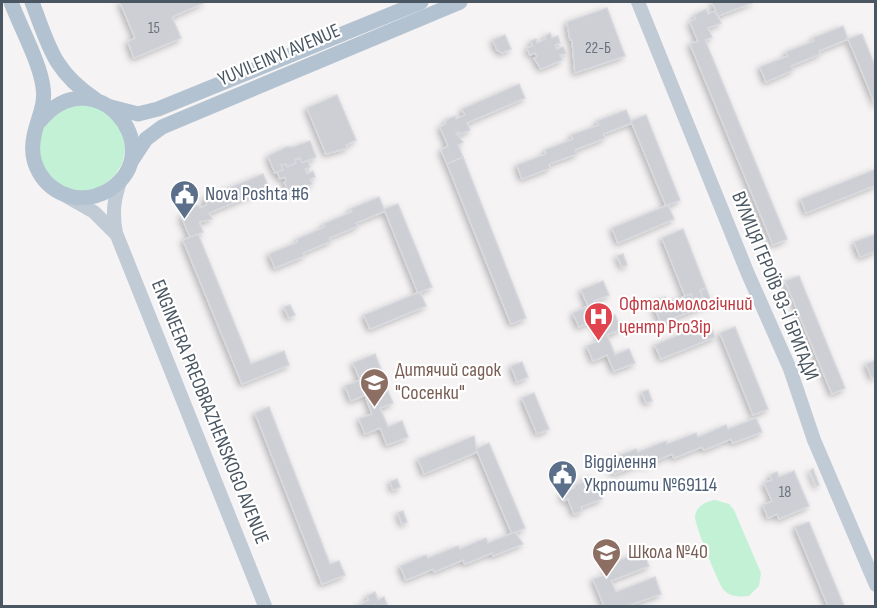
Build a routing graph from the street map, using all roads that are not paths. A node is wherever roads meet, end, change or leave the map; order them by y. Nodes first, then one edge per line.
1 (10, 2) edge
2 (32, 2) edge
3 (422, 2) edge
4 (460, 2) edge
5 (638, 2) edge
6 (95, 99) junction
7 (111, 107) junction
8 (40, 121) junction
9 (129, 165) junction
10 (121, 179) junction
11 (62, 194) junction
12 (116, 233) junction
13 (876, 585) edge
14 (266, 606) edge

1 - 8 main road, ENGINEERA PREOBRAZHENSKOGO AVENUE
2 - 6 main road, ENGINEERA PREOBRAZHENSKOGO AVENUE
3 - 7 main road, YUVILEINYI AVENUE
4 - 9 main road, YUVILEINYI AVENUE
5 - 13 street, ВУЛИЦЯ ГЕРОЇВ 93-Ї БРИГАДИ
6 - 7 main road, ENGINEERA PREOBRAZHENSKOGO AVENUE
6 - 8 main road
7 - 9 main road, ENGINEERA PREOBRAZHENSKOGO AVENUE
8 - 11 main road, ENGINEERA PREOBRAZHENSKOGO AVENUE
9 - 10 main road, ENGINEERA PREOBRAZHENSKOGO AVENUE
10 - 11 main road, ENGINEERA PREOBRAZHENSKOGO AVENUE
10 - 12 street, ENGINEERA PREOBRAZHENSKOGO AVENUE
11 - 12 street, ENGINEERA PREOBRAZHENSKOGO AVENUE
12 - 14 street, ENGINEERA PREOBRAZHENSKOGO AVENUE

